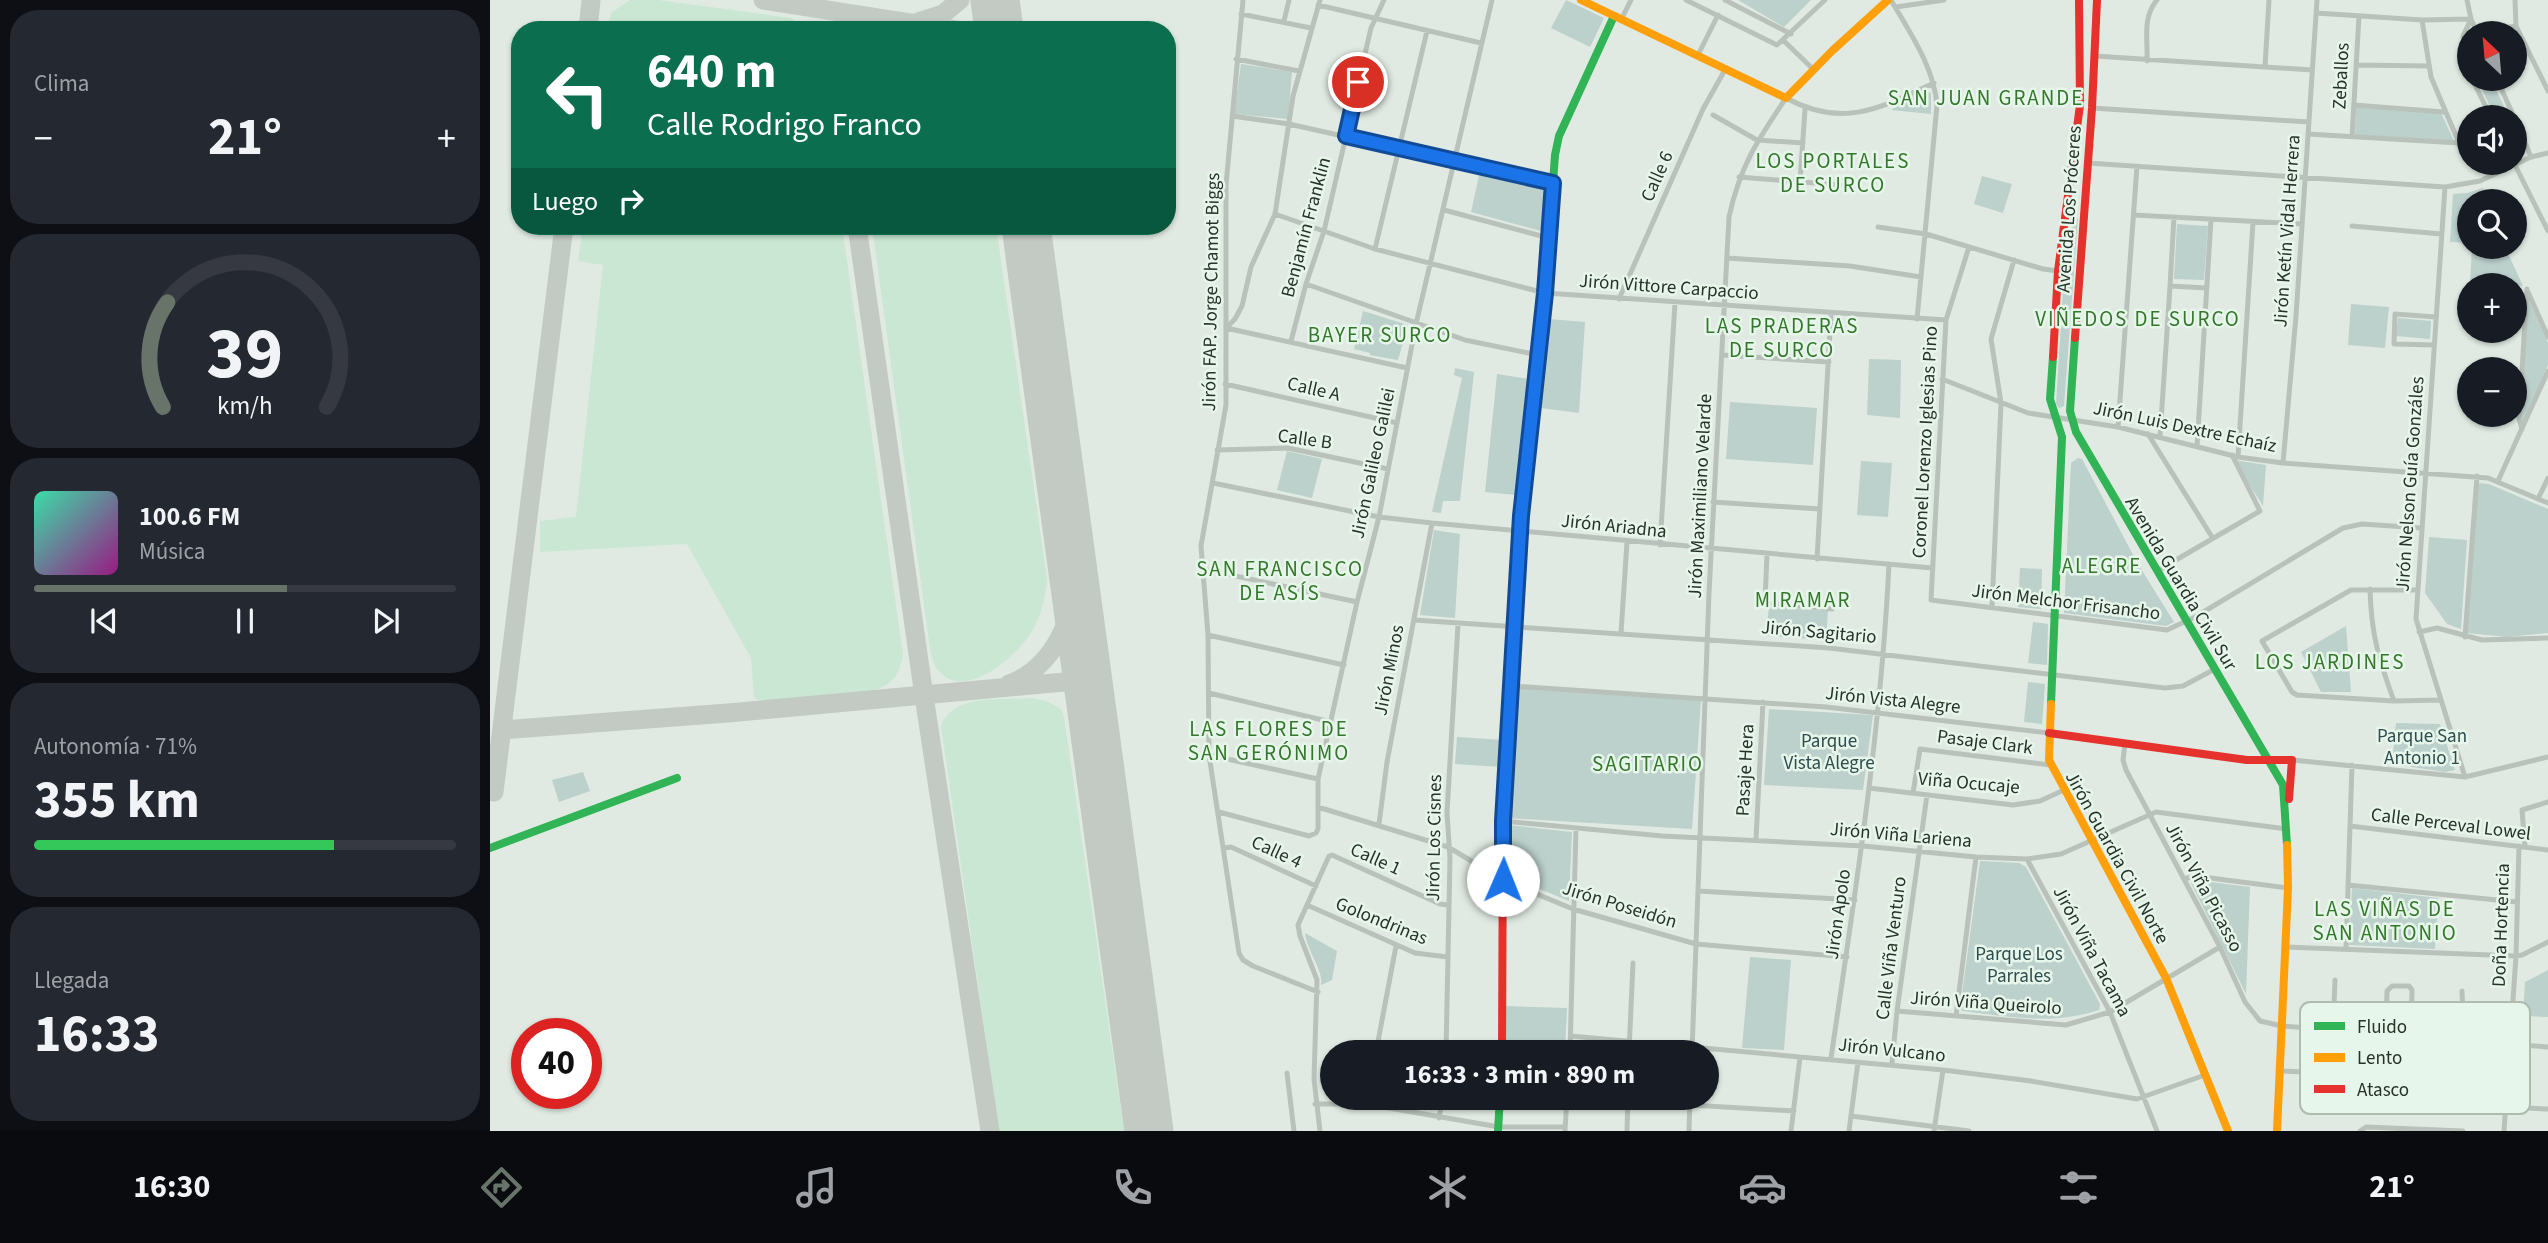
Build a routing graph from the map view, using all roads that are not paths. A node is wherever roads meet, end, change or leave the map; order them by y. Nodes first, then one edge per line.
1 (1242, 0) edge
2 (1289, 0) edge
3 (1384, 0) edge
4 (1492, 0) edge
5 (1631, 0) edge
6 (1686, 0) edge
7 (1725, 0) edge
8 (1825, 0) edge
9 (1890, 0) edge
10 (1944, 0) edge
11 (2079, 0) edge
12 (2097, 0) edge
13 (2157, 0) edge
14 (2269, 0) edge
15 (2317, 0) edge
16 (2467, 0) edge
17 (2515, 0) edge
18 (1584, 1) edge
19 (1319, 3) edge
20 (1895, 7) junction
21 (2316, 13) junction
22 (1241, 14) junction
23 (1718, 15) junction
24 (2359, 16) junction
25 (1618, 18) junction
26 (2471, 19) joint
27 (1375, 20) junction
28 (2423, 20) junction
29 (1284, 21) junction
30 (2515, 21) edge
31 (1311, 27) junction
32 (1427, 31) junction
33 (1791, 34) junction
34 (1783, 41) junction
35 (1481, 43) junction
36 (2527, 50) edge
37 (1698, 55) junction
38 (2095, 56) junction
39 (1236, 59) junction
40 (2147, 61) junction
41 (2357, 65) junction
42 (2428, 66) junction
43 (2265, 67) junction
44 (1726, 68) junction
45 (1814, 70) junction
46 (2312, 70) junction
47 (1299, 71) junction
48 (1934, 83) junction
49 (2548, 91) edge
50 (1786, 98) junction
51 (2354, 105) junction
52 (2092, 107) junction
53 (1805, 108) junction
54 (2444, 112) junction
55 (1713, 115) dead end
56 (1232, 116) junction
57 (2309, 122) junction
58 (1289, 124) junction
59 (2308, 134) junction
60 (1346, 136) junction
61 (2352, 137) junction
62 (1757, 140) junction
63 (1803, 143) junction
64 (2527, 147) edge
65 (1400, 148) junction
66 (2545, 153) edge
67 (2531, 156) junction
68 (2527, 158) edge
69 (1455, 161) junction
70 (2088, 163) junction
71 (2137, 166) junction
72 (2492, 175) edge
73 (2520, 175) edge
74 (1739, 177) junction
75 (2305, 179) junction
76 (1800, 182) junction
77 (1553, 183) junction
78 (1840, 185) dead end
79 (2445, 187) junction
80 (1444, 210) junction
81 (1275, 214) junction
82 (2134, 215) junction
83 (2174, 217) junction
84 (2211, 219) junction
85 (2253, 222) junction
86 (2302, 224) junction
87 (2352, 226) dead end
88 (1878, 227) dead end
89 (1324, 231) junction
90 (2548, 231) edge
91 (1926, 234) junction
92 (2441, 234) junction
93 (1549, 238) junction
94 (1969, 247) junction
95 (1375, 249) junction
96 (1727, 258) junction
97 (2014, 260) junction
98 (1430, 262) junction
99 (2058, 271) junction
100 (1921, 277) junction
101 (1306, 284) junction
102 (2170, 286) junction
103 (2207, 288) junction
104 (1545, 293) junction
105 (1619, 299) junction
106 (1675, 303) junction
107 (1724, 305) junction
108 (1831, 313) junction
109 (2436, 317) junction
110 (1917, 319) junction
111 (1946, 320) junction
112 (1416, 324) junction
113 (1226, 328) junction
114 (2548, 337) edge
115 (1291, 341) junction
116 (2434, 345) junction
117 (1538, 355) junction
118 (1721, 355) junction
119 (1829, 362) junction
120 (1408, 368) junction
121 (2548, 371) edge
122 (1942, 379) junction
123 (1225, 384) junction
124 (2001, 403) junction
125 (2057, 417) junction
126 (2072, 419) junction
127 (1396, 423) junction
128 (2118, 427) junction
129 (2522, 429) junction
130 (2148, 433) junction
131 (2160, 437) junction
132 (2197, 447) junction
133 (1217, 450) junction
134 (2235, 456) junction
135 (2283, 463) junction
136 (1388, 469) junction
137 (2425, 473) junction
138 (2477, 477) junction
139 (2548, 478) edge
140 (2498, 481) junction
141 (1213, 483) junction
142 (2538, 499) junction
143 (1713, 502) junction
144 (2548, 503) edge
145 (1820, 509) junction
146 (1379, 517) junction
147 (1432, 523) junction
148 (2421, 528) junction
149 (1521, 531) junction
150 (2212, 537) junction
151 (1627, 542) junction
152 (1660, 545) junction
153 (1711, 550) junction
154 (1767, 554) junction
155 (1817, 559) junction
156 (1889, 564) junction
157 (1932, 568) junction
158 (1203, 569) junction
159 (2157, 571) junction
160 (2370, 589) junction
161 (2417, 590) junction
162 (1931, 600) joint
163 (1357, 602) junction
164 (1992, 607) junction
165 (1832, 609) dead end
166 (2055, 615) junction
167 (1414, 620) junction
168 (2188, 622) junction
169 (1458, 624) junction
170 (1515, 627) junction
171 (2419, 632) junction
172 (1622, 634) junction
173 (1208, 635) junction
174 (2465, 637) junction
175 (1707, 638) junction
176 (2548, 638) edge
177 (1883, 653) junction
178 (1344, 665) junction
179 (2216, 669) junction
180 (2053, 673) junction
181 (1511, 686) junction
182 (1209, 693) junction
183 (1705, 697) junction
184 (2441, 700) junction
185 (2394, 701) junction
186 (1763, 702) junction
187 (1878, 712) junction
188 (1331, 722) junction
189 (2049, 733) junction
190 (2125, 744) junction
191 (1209, 755) junction
192 (2548, 757) edge
193 (2292, 760) junction
194 (2269, 761) junction
195 (2050, 765) junction
196 (2351, 765) junction
197 (2465, 777) junction
198 (677, 778) dead end
199 (1318, 779) junction
200 (1869, 788) junction
201 (2064, 790) junction
202 (1913, 793) junction
203 (1927, 795) junction
204 (2548, 802) edge
205 (1318, 807) junction
206 (1219, 812) junction
207 (2148, 814) junction
208 (1503, 821) junction
209 (1378, 824) junction
210 (2350, 826) junction
211 (1577, 828) junction
212 (2287, 829) junction
213 (1700, 836) junction
214 (1756, 839) junction
215 (2090, 841) junction
216 (1448, 846) junction
217 (1863, 846) junction
218 (2522, 847) junction
219 (490, 848) edge
220 (1225, 848) junction
221 (1919, 850) junction
222 (2548, 850) edge
223 (1976, 857) junction
224 (2027, 859) junction
225 (2184, 879) junction
226 (1503, 880) junction
227 (2348, 885) junction
228 (1316, 886) junction
229 (2288, 888) junction
230 (1698, 891) junction
231 (1854, 900) junction
232 (2517, 902) junction
233 (1307, 905) junction
234 (1448, 905) junction
235 (1573, 909) junction
236 (2548, 942) edge
237 (1696, 944) junction
238 (1396, 946) junction
239 (2220, 947) junction
240 (2286, 947) junction
241 (2346, 949) junction
242 (2516, 956) junction
243 (1448, 957) junction
244 (1847, 957) junction
245 (1633, 963) dead end
246 (2166, 978) junction
247 (2335, 980) dead end
248 (2462, 991) dead end
249 (1318, 992) junction
250 (2334, 1002) edge
251 (2387, 1002) edge
252 (2412, 1002) edge
253 (2462, 1002) edge
254 (2512, 1002) edge
255 (1897, 1011) junction
256 (2110, 1012) junction
257 (1956, 1016) junction
258 (2282, 1026) junction
259 (2300, 1027) edge
260 (1571, 1036) junction
261 (1378, 1040) edge
262 (1446, 1040) edge
263 (1502, 1040) edge
264 (1571, 1040) edge
265 (1629, 1040) joint
266 (1692, 1040) edge
267 (2530, 1046) edge
268 (2548, 1047) edge
269 (1719, 1052) edge
270 (1800, 1057) junction
271 (1831, 1058) junction
272 (1858, 1062) junction
273 (1892, 1064) junction
274 (1943, 1070) junction
275 (2279, 1071) junction
276 (2300, 1072) edge
277 (1287, 1073) dead end
278 (2205, 1075) junction
279 (2143, 1098) junction
280 (1315, 1104) junction
281 (1320, 1104) edge
282 (1719, 1107) edge
283 (2530, 1108) edge
284 (2548, 1108) edge
285 (1405, 1110) edge
286 (1441, 1110) edge
287 (1500, 1110) edge
288 (1566, 1110) edge
289 (1628, 1110) edge
290 (1690, 1110) edge
291 (1794, 1111) junction
292 (1851, 1116) junction
293 (1439, 1118) junction
294 (1499, 1129) edge
295 (1565, 1129) edge
296 (1935, 1129) edge
297 (2361, 1130) edge
298 (1294, 1131) edge
299 (1320, 1131) edge
300 (1627, 1131) edge
301 (1689, 1131) edge
302 (1791, 1131) edge
303 (1849, 1131) edge
304 (1969, 1131) edge
305 (2157, 1131) edge
306 (2228, 1131) edge
307 (2277, 1131) edge
308 (2463, 1131) edge

1 - 22 street, Jirón FAP. Jorge Chamot Biggs
2 - 29 street
3 - 27 street, Benjamín Franklin
4 - 35 street, Jirón Galileo Galilei
5 - 25 street
6 - 23 street
7 - 33 street
8 - 33 street
9 - 20 street
9 - 45 main road, Jirón Maximiliano Velarde
10 - 20 street
11 - 99 main road, Avenida Los Próceres
12 - 38 main road, Avenida Los Próceres
13 - 40 street
14 - 43 street
15 - 21 street, Jirón Ketín Vidal Herrera
16 - 26 street
17 - 30 street
18 - 25 main road
19 - 27 street
19 - 31 street
20 - 48 street
21 - 24 street
21 - 46 street, Jirón Ketín Vidal Herrera
22 - 29 street
22 - 39 street, Jirón FAP. Jorge Chamot Biggs
23 - 34 street
23 - 37 street
24 - 28 street
24 - 41 street, Zeballos
25 - 37 main road
25 - 77 main road
26 - 28 street
27 - 32 street
27 - 60 street, Benjamín Franklin
28 - 42 street
29 - 31 street
31 - 47 street
32 - 35 street
32 - 65 street
33 - 34 street
34 - 45 street
35 - 69 street, Jirón Galileo Galilei
36 - 49 street
37 - 44 main road
38 - 40 street
38 - 52 main road, Avenida Los Próceres
39 - 47 street
39 - 56 street, Jirón FAP. Jorge Chamot Biggs
40 - 43 street
41 - 42 street
41 - 51 street, Zeballos
42 - 54 street
43 - 46 street
44 - 50 main road
44 - 105 street, Calle 6
45 - 50 main road, Jirón Maximiliano Velarde
46 - 57 street, Jirón Ketín Vidal Herrera
47 - 58 street
48 - 53 street
48 - 91 street
50 - 53 street
50 - 62 street, Jirón Maximiliano Velarde
51 - 54 street
51 - 61 street, Zeballos
52 - 57 street
52 - 70 main road, Avenida Los Próceres
53 - 63 street
54 - 61 street
55 - 62 street
56 - 58 street
56 - 113 street, Jirón FAP. Jorge Chamot Biggs
57 - 59 street, Jirón Ketín Vidal Herrera
58 - 60 street
58 - 81 street
59 - 61 street
59 - 75 street, Jirón Ketín Vidal Herrera
60 - 65 street
60 - 89 street, Benjamín Franklin
62 - 63 street
62 - 74 street, Jirón Maximiliano Velarde
63 - 76 street
64 - 67 street
65 - 69 street
65 - 95 street
66 - 67 street
67 - 68 street
69 - 77 street
69 - 80 street, Jirón Galileo Galilei
70 - 71 street
70 - 126 main road, Avenida Los Próceres
71 - 75 street
71 - 82 street
72 - 79 street
73 - 90 street
74 - 76 street
74 - 96 street, Jirón Maximiliano Velarde
75 - 79 street
75 - 86 street, Jirón Ketín Vidal Herrera
76 - 78 street
77 - 93 main road
79 - 92 street, Jirón Nelson Guía Gonzáles
80 - 93 street
80 - 98 street, Jirón Galileo Galilei
81 - 89 street, Jirón Vittore Carpaccio
81 - 113 street
82 - 83 street
82 - 128 street
83 - 84 street
83 - 102 street
84 - 85 street
84 - 103 street
85 - 86 street
85 - 134 street
86 - 135 street, Jirón Ketín Vidal Herrera
87 - 92 street
88 - 91 street
89 - 95 street, Jirón Vittore Carpaccio
89 - 101 street, Benjamín Franklin
91 - 94 street
91 - 100 street
92 - 109 street, Jirón Nelson Guía Gonzáles
93 - 104 main road
94 - 97 street
94 - 111 street, Coronel Lorenzo Iglesias Pino
95 - 98 street, Jirón Vittore Carpaccio
96 - 100 street
96 - 107 street, Jirón Maximiliano Velarde
97 - 99 street
97 - 124 street
98 - 104 street, Jirón Vittore Carpaccio
98 - 112 street, Jirón Galileo Galilei
99 - 125 main road, Avenida Los Próceres
100 - 110 street
101 - 112 street
101 - 115 street, Benjamín Franklin
102 - 103 street
102 - 131 street
103 - 132 street
104 - 105 street, Jirón Vittore Carpaccio
104 - 117 main road
105 - 106 street, Jirón Vittore Carpaccio
106 - 107 street, Jirón Vittore Carpaccio
106 - 152 street
107 - 108 street, Jirón Vittore Carpaccio
107 - 118 street, Jirón Maximiliano Velarde
108 - 110 street, Jirón Vittore Carpaccio
108 - 119 street
109 - 116 street, Jirón Nelson Guía Gonzáles
109 - 116 street
110 - 111 street, Jirón Vittore Carpaccio
111 - 122 street, Coronel Lorenzo Iglesias Pino
112 - 117 street
112 - 120 street, Jirón Galileo Galilei
113 - 115 street
113 - 123 street, Jirón FAP. Jorge Chamot Biggs
114 - 129 street
115 - 120 street
116 - 137 street, Jirón Nelson Guía Gonzáles
117 - 149 main road
118 - 119 street
118 - 143 street, Jirón Maximiliano Velarde
119 - 145 street
120 - 127 street, Jirón Galileo Galilei
121 - 129 street
122 - 124 street, Jirón Luis Dextre Echaíz
122 - 157 street, Coronel Lorenzo Iglesias Pino
123 - 127 street, Calle A
123 - 133 street, Jirón FAP. Jorge Chamot Biggs
124 - 125 street, Jirón Luis Dextre Echaíz
124 - 164 street
125 - 126 street, Jirón Luis Dextre Echaíz
125 - 166 main road, Jirón Guardia Civil Norte
126 - 128 street, Jirón Luis Dextre Echaíz
126 - 159 main road, Avenida Guardia Civil Sur
127 - 136 street, Jirón Galileo Galilei
128 - 130 street, Jirón Luis Dextre Echaíz
129 - 140 street
130 - 131 street, Jirón Luis Dextre Echaíz
130 - 150 street
131 - 132 street, Jirón Luis Dextre Echaíz
132 - 134 street, Jirón Luis Dextre Echaíz
133 - 136 street, Calle B
133 - 141 street, Jirón FAP. Jorge Chamot Biggs
134 - 135 street, Jirón Luis Dextre Echaíz
134 - 150 street
135 - 137 street, Jirón Luis Dextre Echaíz
136 - 146 street, Jirón Galileo Galilei
137 - 138 street, Jirón Luis Dextre Echaíz
137 - 148 street, Jirón Nelson Guía Gonzáles
138 - 140 street, Jirón Luis Dextre Echaíz
138 - 174 street
139 - 142 street
140 - 142 street, Jirón Luis Dextre Echaíz
141 - 146 street, Jirón Ariadna
141 - 158 street, Jirón FAP. Jorge Chamot Biggs
142 - 144 street, Jirón Luis Dextre Echaíz
143 - 145 street
143 - 153 street, Jirón Maximiliano Velarde
145 - 155 street
146 - 147 street, Jirón Ariadna
146 - 163 street, Jirón Galileo Galilei
147 - 149 street, Jirón Ariadna
147 - 167 street, Jirón Minos
148 - 161 street, Jirón Nelson Guía Gonzáles
148 - 168 street, Jirón Melchor Frisancho
149 - 151 street, Jirón Ariadna
149 - 170 main road
150 - 159 street
151 - 152 street, Jirón Ariadna
151 - 172 street
152 - 153 street, Jirón Ariadna
153 - 154 street, Jirón Ariadna
153 - 175 street, Jirón Maximiliano Velarde
154 - 155 street, Jirón Ariadna
154 - 165 street
155 - 156 street, Jirón Ariadna
156 - 157 street, Jirón Ariadna
156 - 177 street, Jirón Apolo
157 - 162 street, Coronel Lorenzo Iglesias Pino
158 - 163 street
158 - 173 street, Jirón FAP. Jorge Chamot Biggs
159 - 168 main road, Avenida Guardia Civil Sur
160 - 161 street
160 - 185 street
160 - 185 street
161 - 171 street, Jirón Nelson Guía Gonzáles
162 - 164 street, Jirón Melchor Frisancho
163 - 178 street, Jirón Galileo Galilei
164 - 166 street, Jirón Melchor Frisancho
166 - 168 street, Jirón Melchor Frisancho
166 - 180 main road, Jirón Guardia Civil Norte
167 - 169 street, Jirón Sagitario
167 - 209 street, Jirón Minos
168 - 179 main road, Avenida Guardia Civil Sur
169 - 170 street, Jirón Sagitario
169 - 216 street, Jirón Los Cisnes
170 - 172 street, Jirón Sagitario
170 - 181 main road
171 - 174 street
171 - 184 street, Jirón Nelson Guía Gonzáles
172 - 175 street, Jirón Sagitario
173 - 178 street
173 - 182 street, Jirón FAP. Jorge Chamot Biggs
174 - 176 street
175 - 177 street, Jirón Sagitario
175 - 183 street, Jirón Maximiliano Velarde
177 - 180 street, Jirón Sagitario
177 - 187 street, Jirón Apolo
178 - 188 street, Jirón Galileo Galilei
179 - 180 street, Jirón Sagitario
179 - 194 main road, Avenida Guardia Civil Sur
180 - 189 main road, Jirón Guardia Civil Norte
181 - 183 street, Jirón Vista Alegre
181 - 208 main road
182 - 188 street
182 - 191 street, Jirón FAP. Jorge Chamot Biggs
183 - 186 street, Jirón Vista Alegre
183 - 213 street, Jirón Maximiliano Velarde
184 - 185 street
184 - 197 street, Jirón Nelson Guía Gonzáles
186 - 187 street, Jirón Vista Alegre
186 - 214 street, Pasaje Hera
187 - 189 street, Jirón Vista Alegre
187 - 200 street, Jirón Apolo
188 - 199 street, Jirón Galileo Galilei
189 - 190 main road, Jirón Vista Alegre
189 - 195 main road, Jirón Guardia Civil Norte
190 - 194 main road, Jirón Vista Alegre
190 - 207 street, Jirón Viña Picasso
191 - 199 street
191 - 206 street, Jirón FAP. Jorge Chamot Biggs
192 - 197 street
193 - 194 main road
193 - 196 street
193 - 212 main road, Avenida Guardia Civil Sur
194 - 212 main road, Avenida Guardia Civil Sur
195 - 201 main road, Jirón Guardia Civil Norte
195 - 202 street, Pasaje Clark
196 - 197 street
196 - 210 street
198 - 219 main road
199 - 205 street, Jirón Galileo Galilei
200 - 202 street, Viña Ocucaje
200 - 217 street, Jirón Apolo
201 - 203 street, Viña Ocucaje
201 - 215 main road, Jirón Guardia Civil Norte
202 - 203 street, Viña Ocucaje
203 - 221 street, Calle Viña Venturo
204 - 218 street, Doña Hortencia
205 - 206 street, Jirón Galileo Galilei
205 - 209 street, Jirón Poseidón
206 - 220 street, Jirón FAP. Jorge Chamot Biggs
207 - 212 street, Jirón Viña Lariena
207 - 215 street, Jirón Viña Lariena
207 - 225 street, Jirón Viña Picasso
208 - 211 street, Jirón Viña Lariena
208 - 226 main road
209 - 216 street, Jirón Poseidón
210 - 218 street, Calle Perceval Lowel
210 - 227 street
211 - 213 street, Jirón Viña Lariena
211 - 235 street
212 - 229 main road, Avenida Guardia Civil Sur
213 - 214 street, Jirón Viña Lariena
213 - 230 street, Jirón Maximiliano Velarde
214 - 217 street, Jirón Viña Lariena
215 - 224 street, Jirón Viña Lariena
215 - 246 main road, Jirón Guardia Civil Norte
216 - 226 street, Jirón Poseidón
216 - 234 street, Jirón Los Cisnes
217 - 221 street, Jirón Viña Lariena
217 - 231 street, Jirón Apolo
218 - 222 street, Calle Perceval Lowel
218 - 232 street, Doña Hortencia
220 - 228 street, Calle 4
220 - 249 street, Jirón FAP. Jorge Chamot Biggs
221 - 223 street, Jirón Viña Lariena
221 - 255 street, Calle Viña Venturo
223 - 224 street, Jirón Viña Lariena
223 - 257 street
224 - 256 street, Jirón Viña Tacama
225 - 229 street
225 - 239 street, Jirón Viña Picasso
226 - 235 street, Jirón Poseidón
226 - 263 main road
227 - 232 street
227 - 241 street
228 - 233 street
228 - 234 street, Calle 1
229 - 240 main road, Avenida Guardia Civil Sur
230 - 231 street
230 - 237 street, Jirón Maximiliano Velarde
231 - 244 street, Jirón Apolo
232 - 242 street, Doña Hortencia
233 - 238 street, Golondrinas
233 - 249 street
234 - 243 street, Jirón Los Cisnes
235 - 237 street, Jirón Poseidón
235 - 260 street
236 - 242 street
237 - 244 street, Jirón Poseidón
237 - 266 street, Jirón Maximiliano Velarde
238 - 243 street, Golondrinas
238 - 261 street
239 - 246 street, Jirón Viña Queirolo
239 - 258 street, Jirón Viña Picasso
240 - 241 street
240 - 258 main road, Avenida Guardia Civil Sur
241 - 242 street
242 - 254 street, Doña Hortencia
243 - 262 street, Jirón Los Cisnes
244 - 271 street, Jirón Apolo
245 - 265 street
246 - 256 street, Jirón Viña Queirolo
246 - 278 main road, Jirón Guardia Civil Norte
247 - 250 street
248 - 253 street
249 - 280 street
251 - 252 street
255 - 257 street, Jirón Viña Queirolo
255 - 273 street, Calle Viña Venturo
256 - 257 street, Jirón Viña Queirolo
256 - 279 street, Jirón Viña Tacama
258 - 259 street, Jirón Viña Picasso
258 - 275 main road, Avenida Guardia Civil Sur
260 - 264 street
260 - 265 street, Jirón Vulcano
267 - 268 street, Jirón Viña Picasso
269 - 270 street, Jirón Vulcano
270 - 271 street, Jirón Vulcano
270 - 291 street
271 - 272 street, Jirón Vulcano
272 - 273 street, Jirón Vulcano
272 - 292 street
273 - 274 street, Jirón Vulcano
274 - 279 street, Jirón Vulcano
274 - 296 street
275 - 276 street
275 - 307 main road, Avenida Guardia Civil Sur
277 - 298 street
278 - 279 street, Jirón Vulcano
278 - 306 main road, Jirón Guardia Civil Norte
279 - 305 street, Jirón Viña Tacama
280 - 281 street
280 - 299 street
282 - 291 street
283 - 284 street
285 - 293 street
286 - 293 street
287 - 294 main road
288 - 295 street
289 - 300 street
290 - 301 street
291 - 302 street
292 - 296 street
292 - 303 street
293 - 294 street
294 - 295 street
296 - 304 street
297 - 308 street

